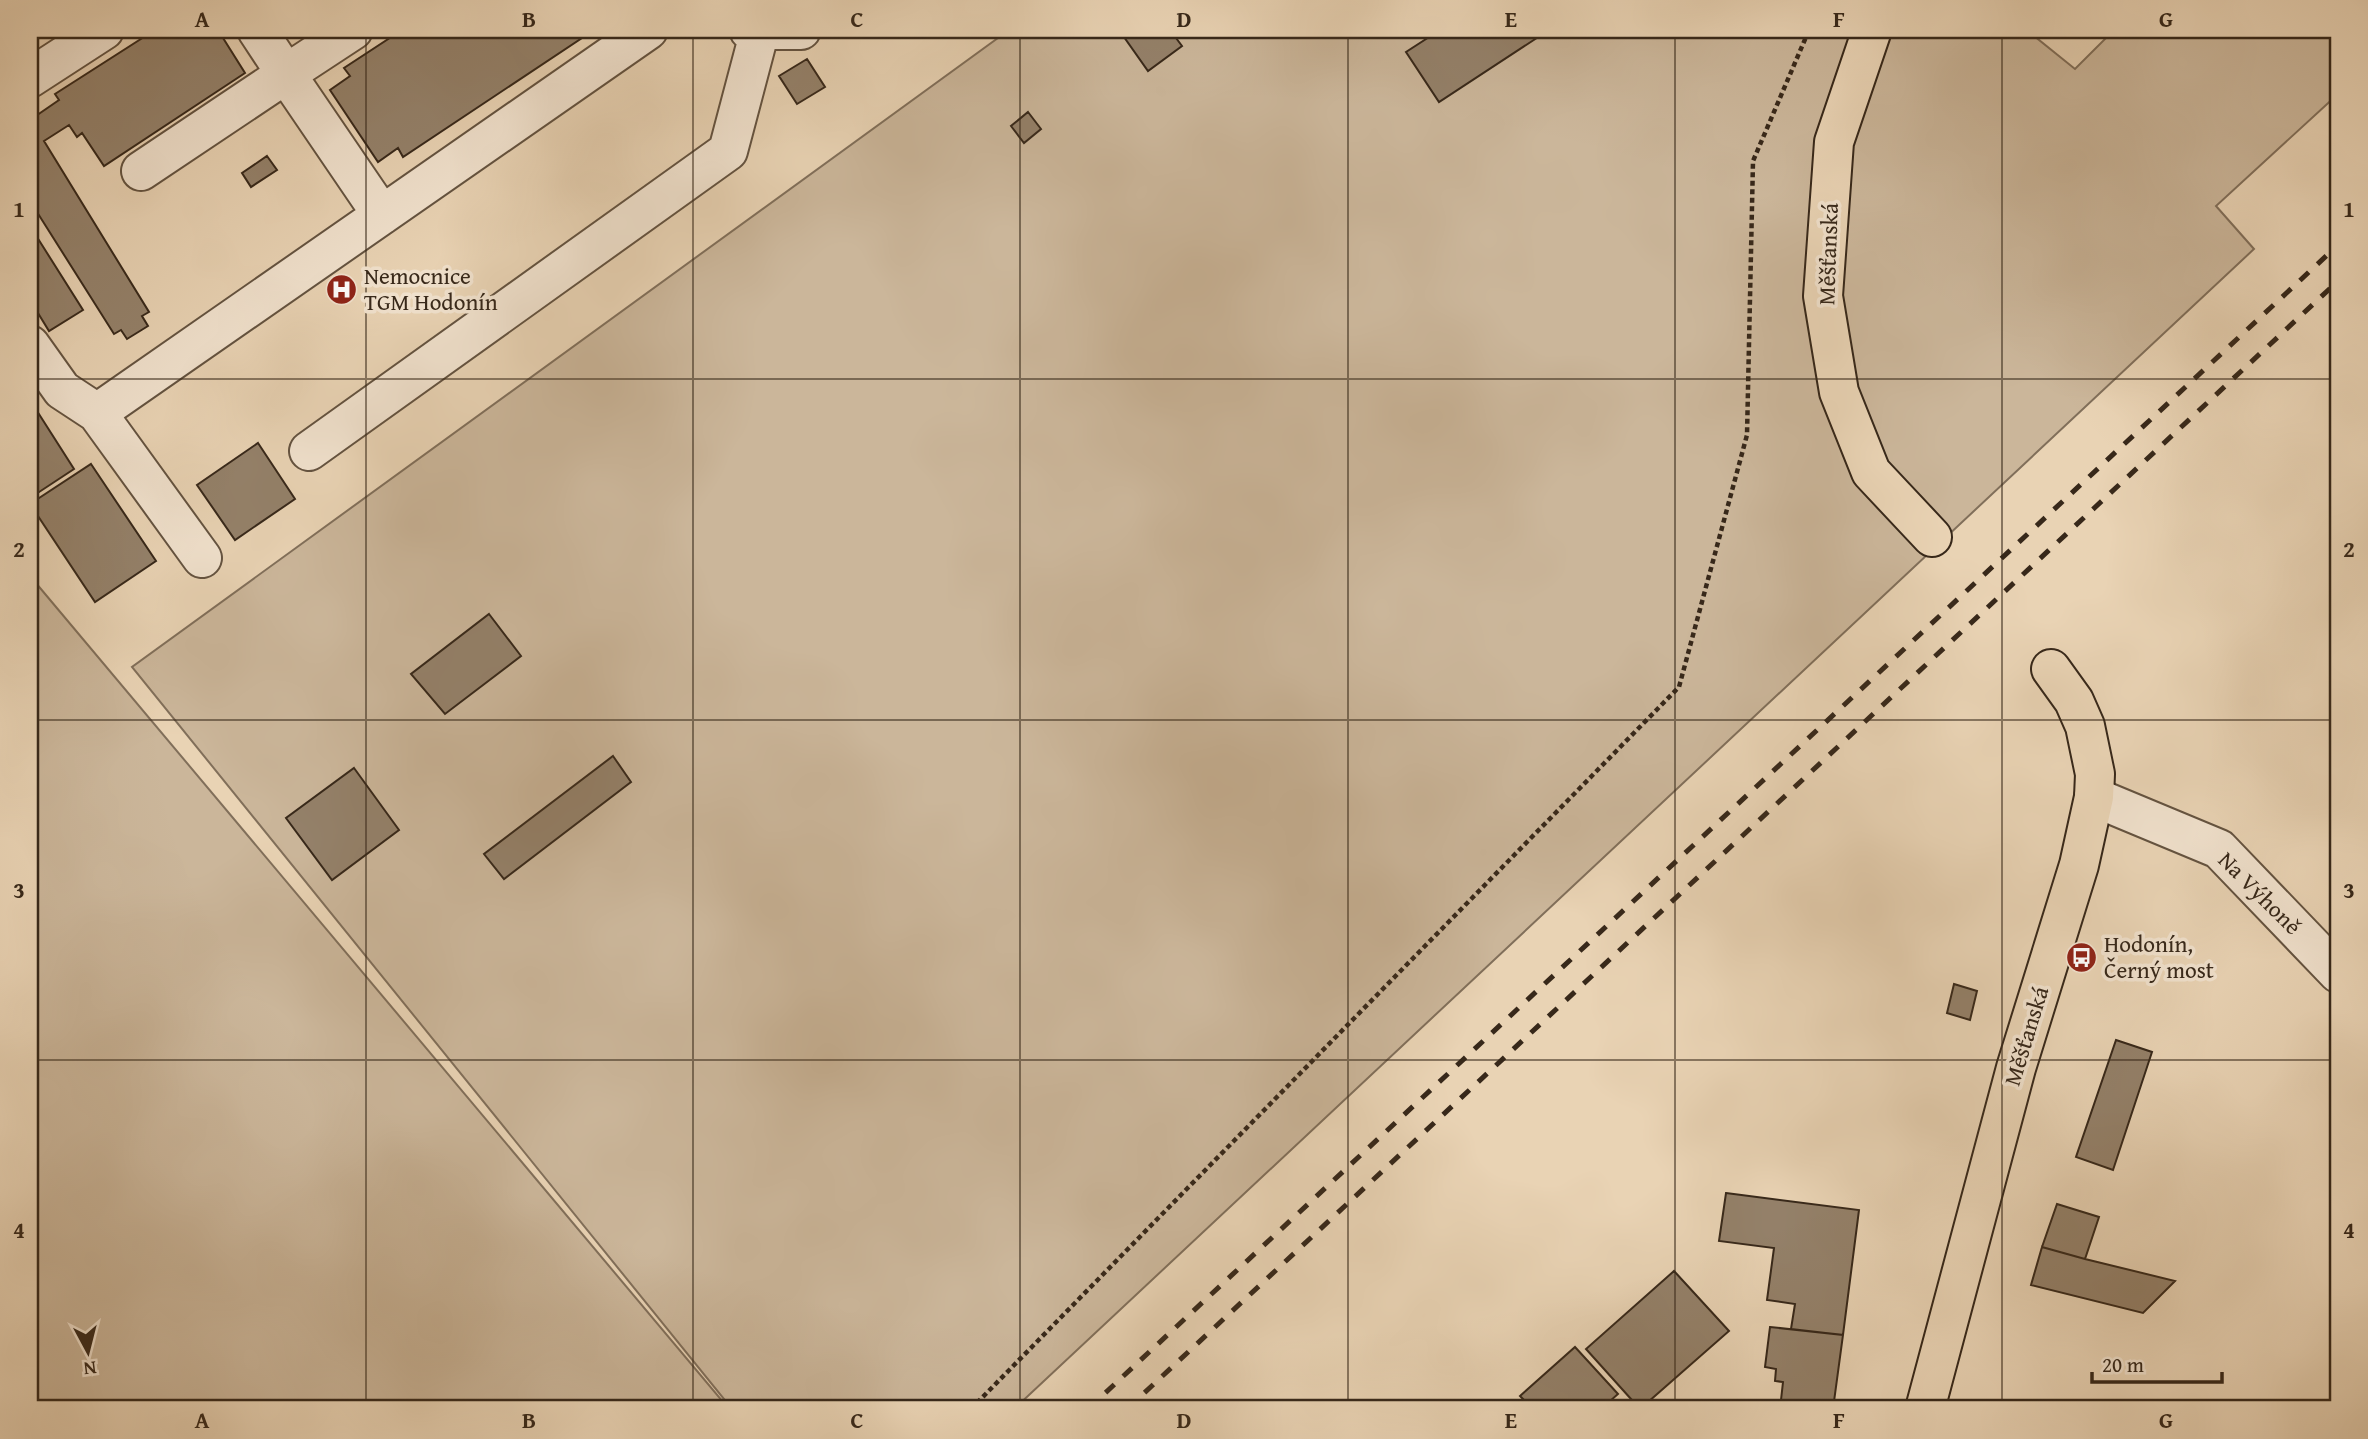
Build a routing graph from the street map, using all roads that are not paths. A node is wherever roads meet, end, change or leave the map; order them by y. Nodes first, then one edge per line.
1 (104, 30) edge
2 (257, 30) edge
3 (353, 30) edge
4 (649, 30) edge
5 (756, 30) edge
6 (801, 30) edge
7 (1872, 30) edge
8 (286, 74) junction
9 (30, 78) edge
10 (141, 171) dead end
11 (382, 215) junction
12 (30, 345) edge
13 (97, 413) junction
14 (309, 451) dead end
15 (1932, 537) dead end
16 (202, 558) dead end
17 (2052, 669) dead end
18 (2094, 796) junction
19 (2338, 973) edge
20 (1925, 1409) edge

1 - 9 lane
2 - 8 lane
3 - 8 lane
4 - 11 lane
5 - 6 lane
5 - 14 lane
7 - 15 main road, Měšťanská
8 - 10 lane
8 - 11 lane
11 - 13 lane
12 - 13 lane
13 - 16 lane
17 - 18 main road, Měšťanská
18 - 19 lane, Na Výhoně
18 - 20 main road, Měšťanská

